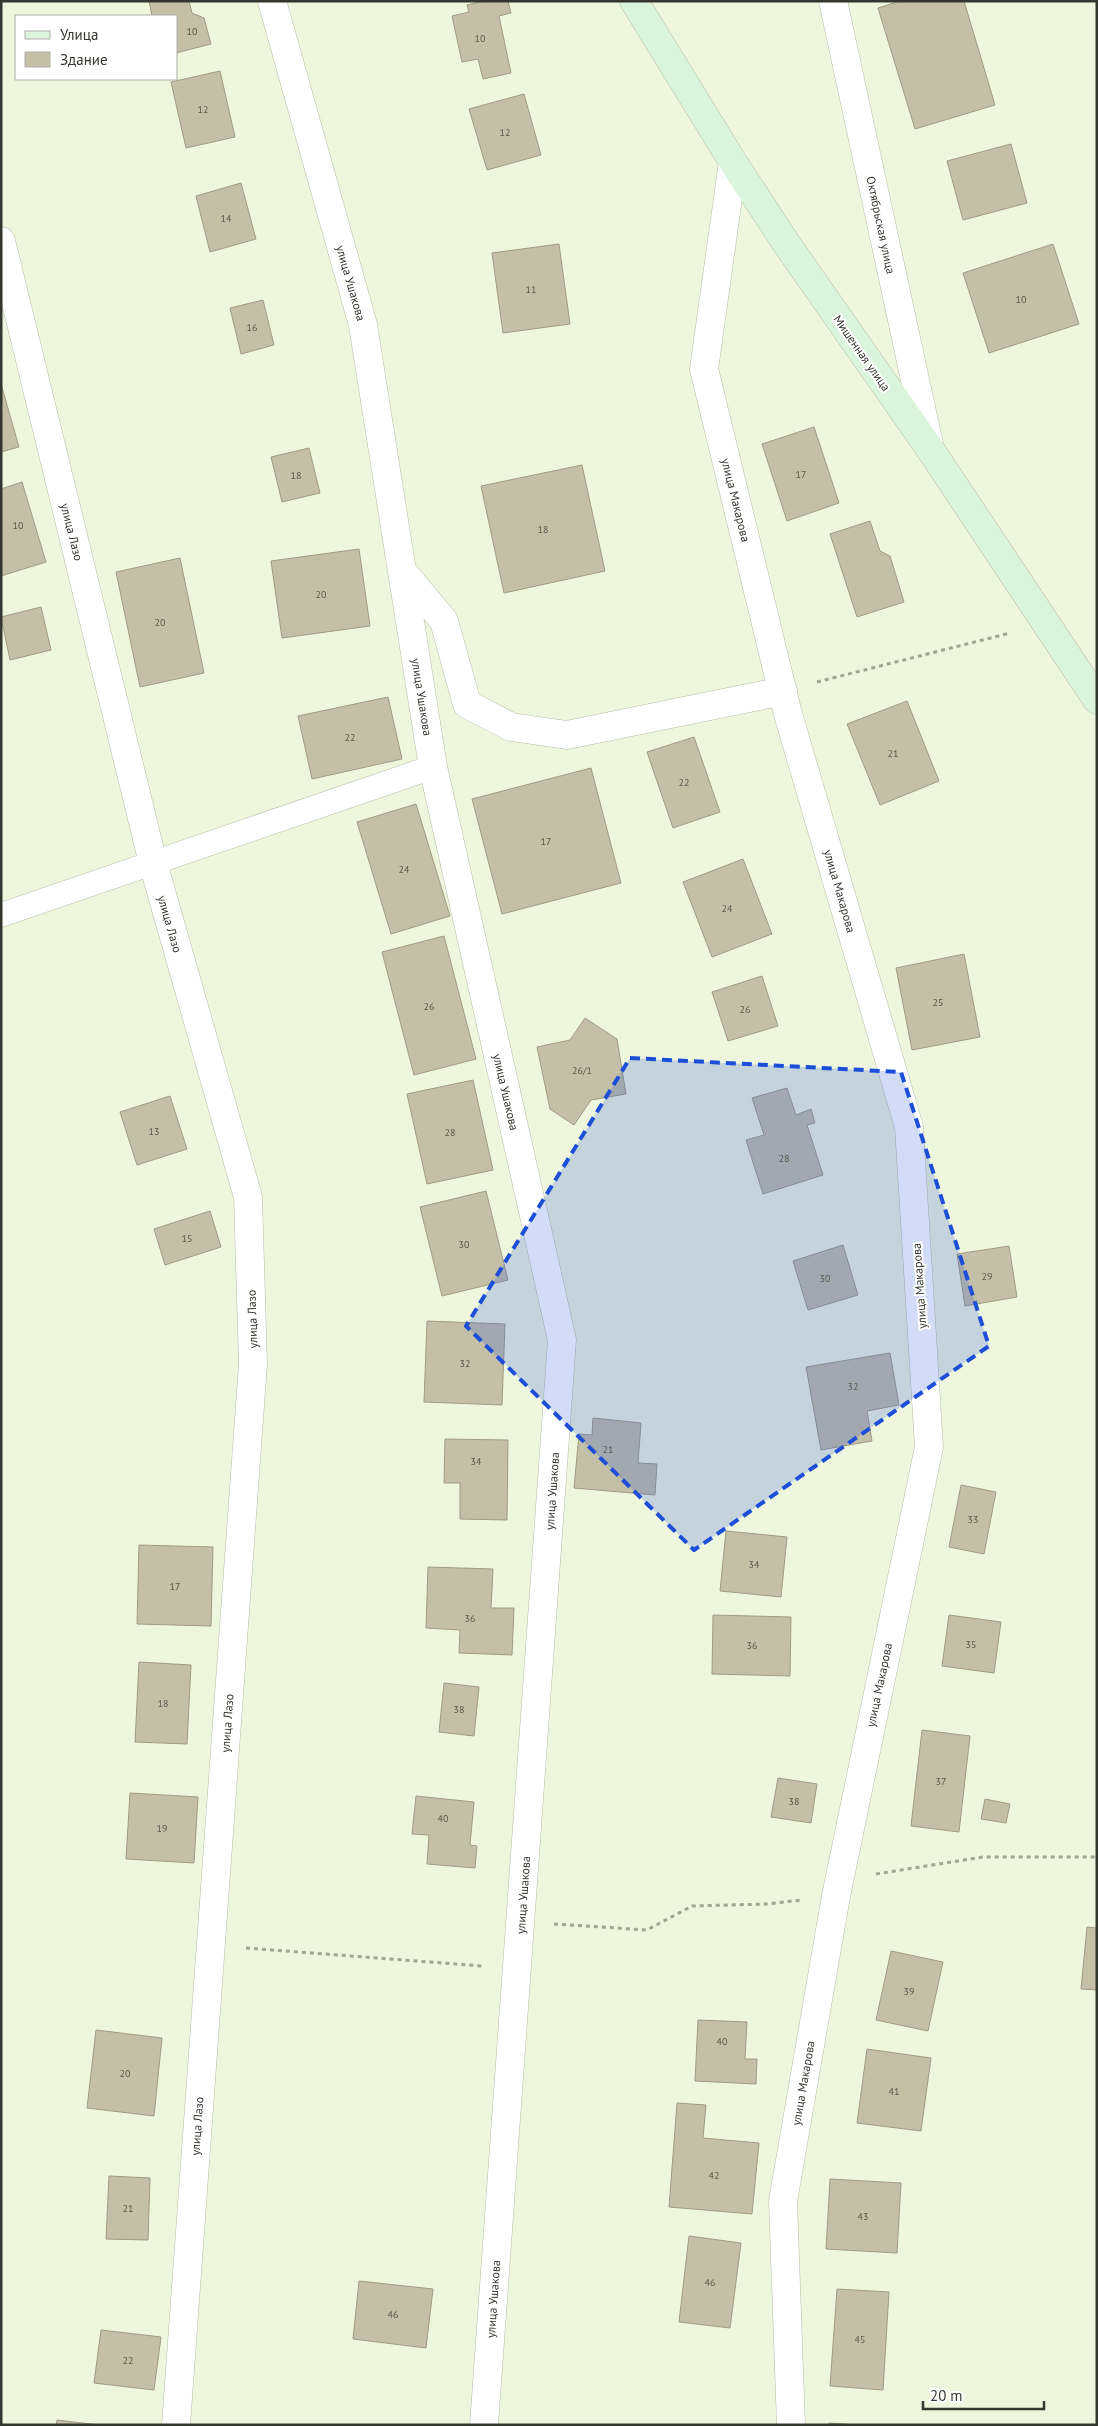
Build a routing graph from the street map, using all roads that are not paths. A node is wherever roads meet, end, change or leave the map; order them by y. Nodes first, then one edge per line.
1 (272, 1) edge
2 (634, 1) edge
3 (833, 1) edge
4 (733, 162) junction
5 (1, 241) edge
6 (930, 449) junction
7 (402, 572) junction
8 (783, 691) junction
9 (1097, 700) edge
10 (433, 767) junction
11 (153, 863) junction
12 (1, 915) edge
13 (176, 2425) edge
14 (484, 2425) edge
15 (791, 2425) edge

1 - 7 street, улица Ушакова
2 - 4 main road, Мишенная улица
3 - 6 street, Октябрьская улица
4 - 6 main road, Мишенная улица
4 - 8 street, улица Макарова
5 - 11 street, улица Лазо
6 - 9 main road, Мишенная улица
7 - 8 street
7 - 10 street, улица Ушакова
8 - 15 street, улица Макарова
10 - 11 lane
10 - 14 street, улица Ушакова
11 - 12 lane
11 - 13 street, улица Лазо

